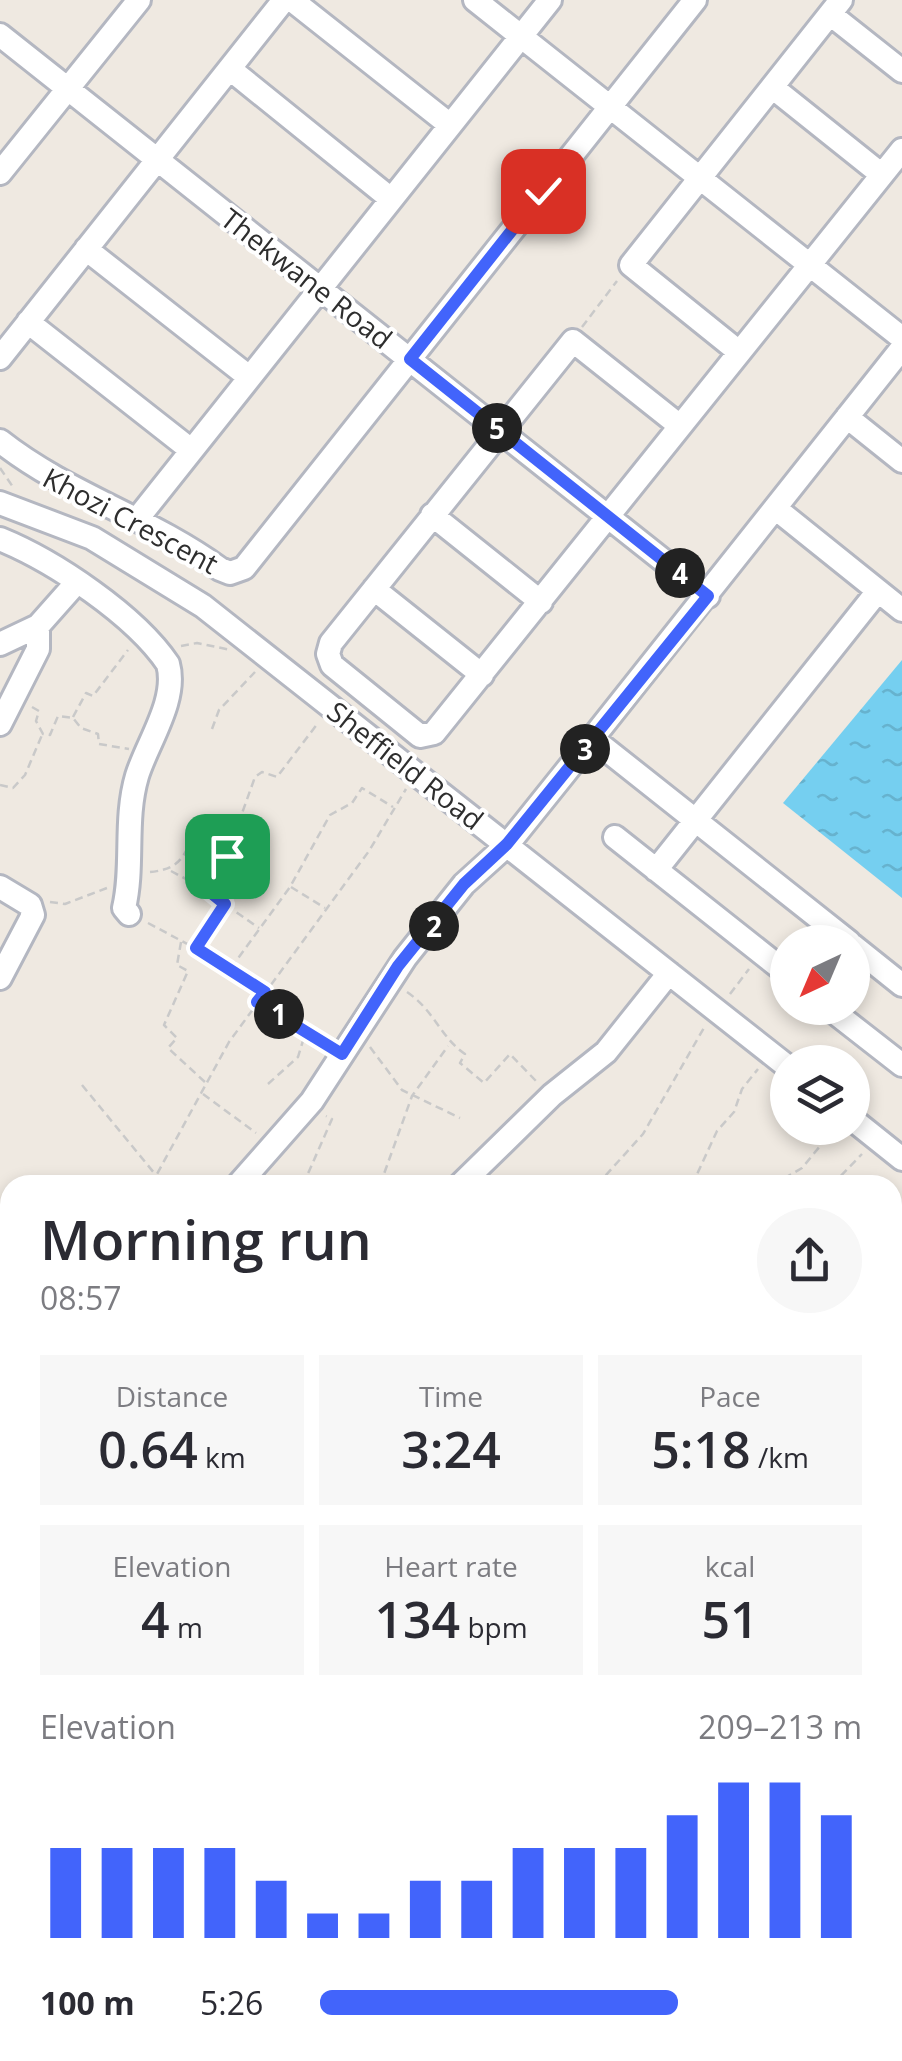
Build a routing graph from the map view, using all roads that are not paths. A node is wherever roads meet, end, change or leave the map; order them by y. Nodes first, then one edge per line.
1 (139, 0) edge
2 (284, 0) edge
3 (292, 0) edge
4 (474, 0) edge
5 (550, 0) edge
6 (695, 0) edge
7 (836, 7) edge
8 (0, 35) edge
9 (521, 37) junction
10 (230, 69) junction
11 (902, 72) edge
12 (772, 87) junction
13 (68, 88) junction
14 (610, 108) junction
15 (450, 125) junction
16 (902, 150) edge
17 (158, 160) junction
18 (0, 174) edge
19 (882, 175) junction
20 (700, 178) junction
21 (392, 199) junction
22 (86, 249) junction
23 (808, 264) junction
24 (320, 288) junction
25 (28, 322) junction
26 (902, 338) edge
27 (902, 348) edge
28 (739, 352) junction
29 (0, 358) edge
30 (410, 359) junction
31 (249, 377) junction
32 (847, 417) junction
33 (680, 426) junction
34 (499, 430) junction
35 (0, 441) edge
36 (191, 450) junction
37 (902, 461) edge
38 (8, 498) edge
39 (775, 508) junction
40 (432, 514) junction
41 (609, 517) junction
42 (138, 518) junction
43 (0, 540) edge
44 (76, 582) junction
45 (374, 588) junction
46 (878, 591) junction
47 (708, 596) junction
48 (541, 602) junction
49 (902, 610) edge
50 (38, 626) junction
51 (0, 644) edge
52 (482, 675) junction
53 (0, 724) edge
54 (592, 740) junction
55 (695, 820) junction
56 (615, 837) dead end
57 (507, 844) junction
58 (656, 870) junction
59 (0, 887) edge
60 (129, 914) road end
61 (827, 925) edge
62 (870, 959) edge
63 (770, 960) edge
64 (669, 973) junction
65 (0, 978) edge
66 (902, 984) edge
67 (851, 1025) edge
68 (770, 1051) edge
69 (902, 1065) edge
70 (870, 1133) edge
71 (902, 1158) edge
72 (247, 1175) edge
73 (470, 1175) edge

1 - 13 street
2 - 10 street
3 - 15 street
4 - 9 street
5 - 9 street
6 - 14 street, Khozi Crescent
7 - 11 street
7 - 12 street
8 - 13 street, Thekwane Road
9 - 14 street
9 - 15 street
10 - 17 street
10 - 21 street
12 - 19 street
12 - 20 street
13 - 17 street, Thekwane Road
13 - 18 street
14 - 20 street
14 - 30 street, Khozi Crescent
15 - 21 street
16 - 19 street
17 - 22 street
17 - 24 street, Thekwane Road
19 - 23 street
20 - 23 street
20 - 28 street
21 - 24 street
22 - 25 street
22 - 31 street
23 - 26 street
23 - 28 street
24 - 30 street, Thekwane Road
24 - 31 street
25 - 29 street
25 - 36 street
27 - 32 street
28 - 33 street
30 - 34 street, Thekwane Road
30 - 42 street, Khozi Crescent
31 - 36 street
32 - 37 street
32 - 39 street
33 - 34 street
33 - 41 street
34 - 40 street
34 - 41 street, Thekwane Road
35 - 42 street, Khozi Crescent
36 - 42 street
38 - 57 street, Sheffield Road
39 - 46 street
39 - 47 street
40 - 45 street
40 - 48 street
41 - 47 street, Thekwane Road
41 - 48 street
43 - 44 street
44 - 50 street
44 - 60 street
45 - 52 street
45 - 52 street
46 - 49 street
46 - 55 street
47 - 54 street
48 - 52 street
50 - 51 street
50 - 53 street
54 - 55 street
54 - 57 street
55 - 58 street
55 - 61 street
56 - 58 street
57 - 64 street, Sheffield Road
57 - 72 street
58 - 63 street
59 - 65 street
62 - 66 street
64 - 68 street, Sheffield Road
64 - 73 street
67 - 69 street
70 - 71 street

